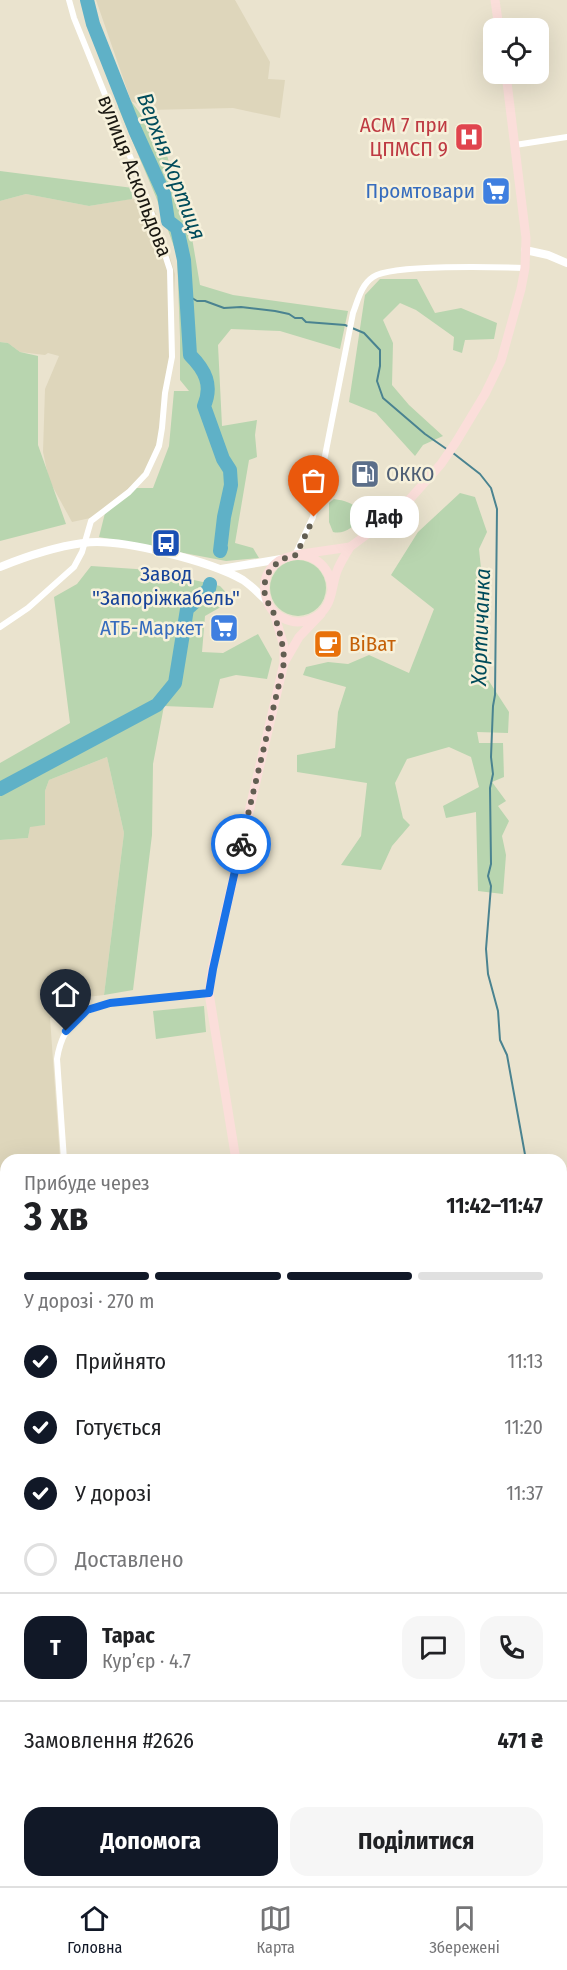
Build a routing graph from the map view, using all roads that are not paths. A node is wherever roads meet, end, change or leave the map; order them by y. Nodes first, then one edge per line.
1 (69, 0) edge
2 (495, 0) edge
3 (498, 18) edge
4 (507, 84) edge
5 (567, 138) edge
6 (515, 145) junction
7 (525, 250) junction
8 (567, 263) edge
9 (525, 268) junction
10 (85, 542) junction
11 (350, 547) junction
12 (296, 555) junction
13 (282, 559) junction
14 (0, 567) edge
15 (221, 569) junction
16 (332, 589) junction
17 (267, 601) junction
18 (274, 612) junction
19 (321, 614) junction
20 (0, 627) edge
21 (284, 663) junction
22 (209, 993) junction
23 (64, 1154) edge
24 (235, 1154) edge

1 - 10 street, вулиця Аскольдова
2 - 3 main road
4 - 6 main road
5 - 6 street
6 - 7 main road
7 - 8 street
7 - 9 main road
9 - 11 main road
9 - 12 street
10 - 14 street
10 - 15 street
10 - 20 street, вулиця Аскольдова
11 - 12 main road
11 - 16 main road
12 - 13 main road
12 - 16 main road
13 - 15 street
13 - 17 main road
15 - 17 street
16 - 19 main road
17 - 18 main road
18 - 19 main road
18 - 21 main road
19 - 21 main road
21 - 22 main road
22 - 23 street
22 - 24 main road

